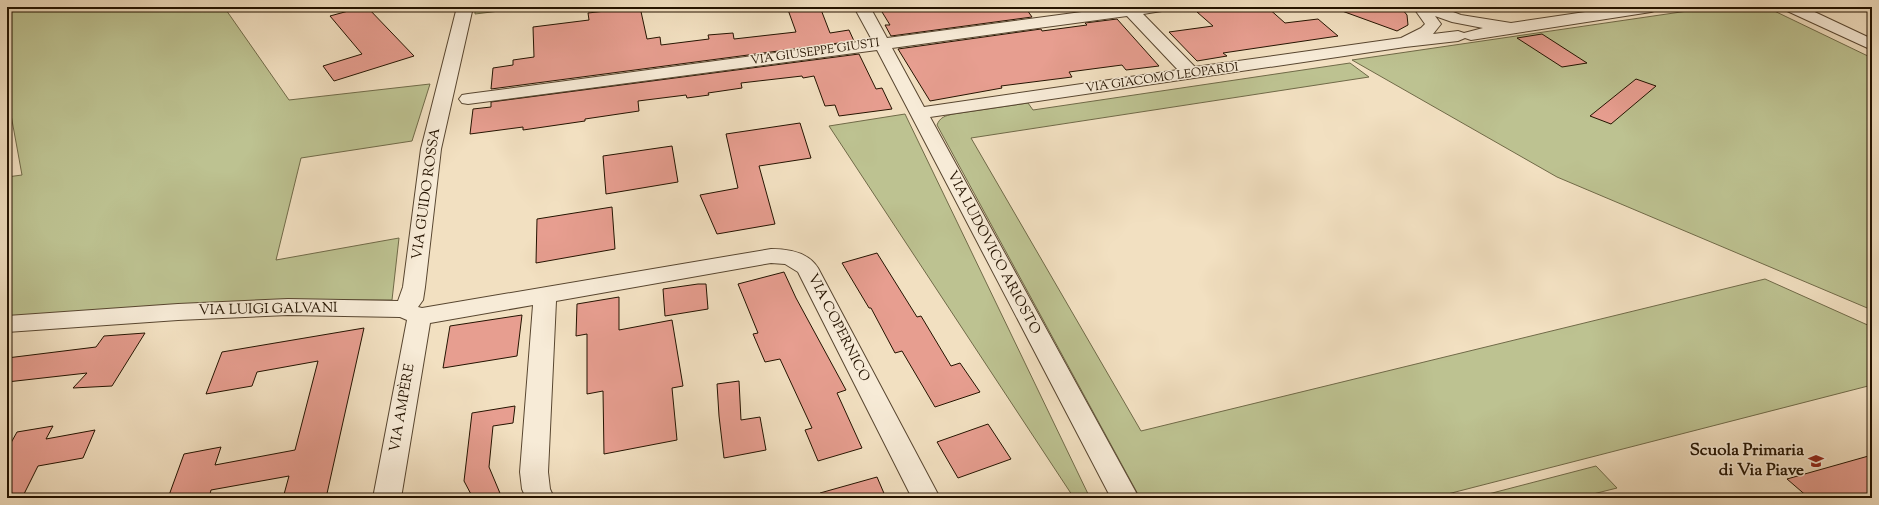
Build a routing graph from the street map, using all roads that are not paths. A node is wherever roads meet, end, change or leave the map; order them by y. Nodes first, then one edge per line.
1 (465, 7) edge
2 (862, 7) edge
3 (1162, 7) edge
4 (1421, 7) edge
5 (1426, 7) edge
6 (1651, 7) edge
7 (1791, 7) edge
8 (1129, 9) edge
9 (1458, 19) junction
10 (1433, 24) junction
11 (1511, 28) junction
12 (1465, 36) junction
13 (1405, 42) junction
14 (881, 44) junction
15 (1872, 45) edge
16 (1191, 73) junction
17 (468, 99) dead end
18 (918, 113) junction
19 (545, 295) junction
20 (412, 313) junction
21 (114, 316) junction
22 (7, 324) edge
23 (7, 332) edge
24 (387, 498) edge
25 (540, 498) edge
26 (926, 498) edge
27 (1124, 498) edge

1 - 20 street, VIA GUIDO ROSSA
2 - 14 street, VIA LUDOVICO ARIOSTO
3 - 8 street, VIA GIUSEPPE GIUSTI
4 - 10 street
5 - 9 street
6 - 11 street, VIA GIACOMO LEOPARDI
7 - 15 street
8 - 14 street, VIA GIUSEPPE GIUSTI
8 - 16 street
9 - 10 street, VIA GIACOMO LEOPARDI
9 - 11 street, VIA GIACOMO LEOPARDI
9 - 12 street
10 - 12 street, VIA GIACOMO LEOPARDI
10 - 13 street, VIA GIACOMO LEOPARDI
11 - 12 street, VIA GIACOMO LEOPARDI
12 - 13 street, VIA GIACOMO LEOPARDI
13 - 16 street, VIA GIACOMO LEOPARDI
14 - 17 street, VIA GIUSEPPE GIUSTI
14 - 18 street, VIA LUDOVICO ARIOSTO
16 - 18 street, VIA GIACOMO LEOPARDI
18 - 27 street, VIA LUDOVICO ARIOSTO
19 - 20 street, VIA COPERNICO
19 - 25 street
19 - 26 street, VIA COPERNICO
20 - 21 street, VIA LUIGI GALVANI
20 - 24 street, VIA AMPÈRE
21 - 22 street, VIA LUIGI GALVANI
21 - 23 street, VIA LUIGI GALVANI

